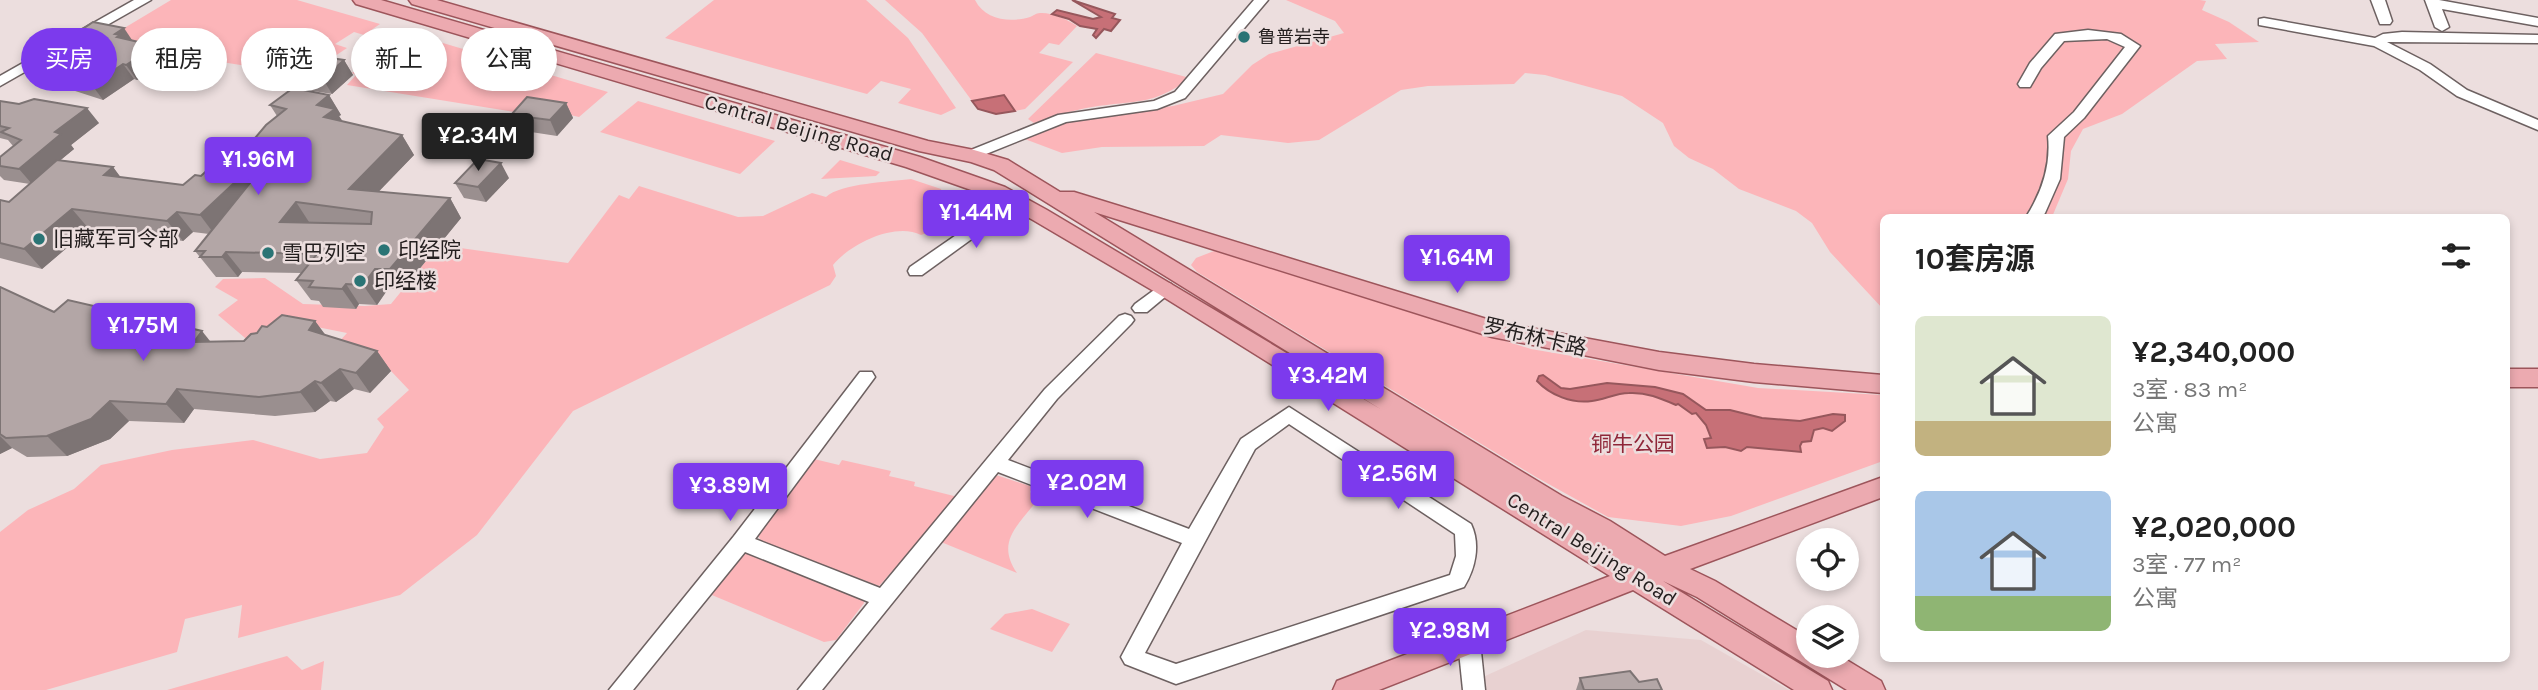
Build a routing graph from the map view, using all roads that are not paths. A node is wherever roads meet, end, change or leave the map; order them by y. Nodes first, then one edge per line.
1 (144, 0) edge
2 (362, 0) edge
3 (418, 0) edge
4 (1261, 0) edge
5 (2378, 0) edge
6 (2489, 0) edge
7 (2433, 2) edge
8 (2496, 15) junction
9 (2385, 21) dead end
10 (2264, 22) dead end
11 (2538, 22) edge
12 (2442, 27) dead end
13 (2538, 38) edge
14 (2378, 43) junction
15 (0, 82) edge
16 (2025, 84) dead end
17 (2538, 125) edge
18 (971, 155) junction
19 (1037, 187) junction
20 (1014, 200) junction
21 (2036, 214) edge
22 (916, 271) dead end
23 (1165, 288) junction
24 (1141, 307) dead end
25 (1125, 320) dead end
26 (866, 377) dead end
27 (2510, 378) edge
28 (2538, 378) edge
29 (1880, 384) edge
30 (994, 463) junction
31 (1880, 488) edge
32 (1194, 539) junction
33 (741, 542) junction
34 (1662, 568) junction
35 (1637, 578) junction
36 (884, 599) junction
37 (1469, 642) junction
38 (1796, 645) edge
39 (1835, 668) edge
40 (620, 690) edge
41 (809, 690) edge
42 (1347, 690) edge
43 (1474, 690) edge
44 (1818, 690) edge
45 (1871, 690) edge

1 - 15 street
2 - 20 main road, Central Beijing Road
3 - 18 main road, Central Beijing Road
4 - 18 street
5 - 9 street
6 - 8 street
7 - 8 street
7 - 12 street
8 - 11 street
10 - 14 street
13 - 14 street
14 - 17 street
16 - 21 street
18 - 19 main road, Central Beijing Road
19 - 29 main road, 罗布林卡路
19 - 34 main road, Central Beijing Road
20 - 22 street
20 - 23 main road, Central Beijing Road
23 - 24 street
23 - 35 main road, Central Beijing Road
25 - 30 street
26 - 33 street
27 - 28 main road
30 - 32 street
30 - 36 street
31 - 34 main road
32 - 32 street
33 - 36 street
33 - 40 street
34 - 35 main road
34 - 38 main road, Central Beijing Road
35 - 37 main road
35 - 44 main road, Central Beijing Road
36 - 41 street
37 - 42 main road
37 - 43 street
39 - 45 main road

